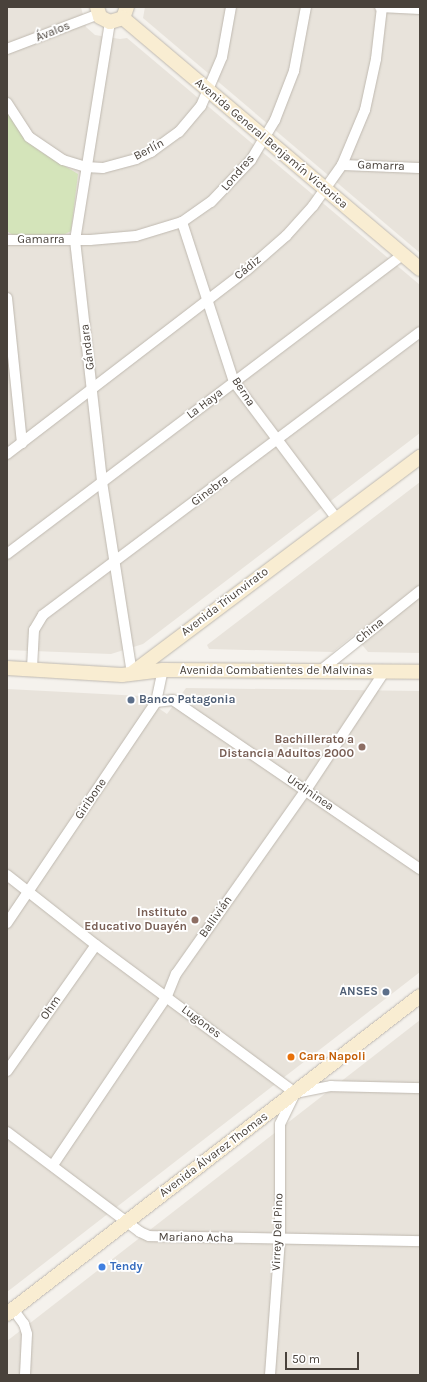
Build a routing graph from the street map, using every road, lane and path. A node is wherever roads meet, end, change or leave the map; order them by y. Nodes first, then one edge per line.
1 (231, 7) edge
2 (306, 7) edge
3 (381, 7) edge
4 (420, 9) edge
5 (98, 10) edge
6 (120, 16) edge
7 (7, 49) edge
8 (209, 91) junction
9 (7, 103) edge
10 (265, 139) junction
11 (342, 165) junction
12 (86, 168) junction
13 (420, 168) edge
14 (325, 190) junction
15 (182, 222) junction
16 (7, 240) edge
17 (75, 240) junction
18 (403, 255) junction
19 (420, 269) edge
20 (7, 298) edge
21 (206, 302) junction
22 (420, 332) edge
23 (234, 382) junction
24 (93, 389) junction
25 (277, 439) junction
26 (22, 443) junction
27 (7, 454) edge
28 (420, 457) edge
29 (102, 482) junction
30 (336, 519) junction
31 (7, 554) edge
32 (115, 563) junction
33 (420, 591) edge
34 (7, 668) edge
35 (32, 668) junction
36 (163, 670) junction
37 (320, 671) junction
38 (384, 672) junction
39 (420, 672) edge
40 (132, 673) junction
41 (156, 702) junction
42 (306, 790) junction
43 (420, 869) edge
44 (7, 875) edge
45 (29, 891) junction
46 (7, 923) edge
47 (96, 945) junction
48 (167, 996) junction
49 (420, 996) edge
50 (7, 1071) edge
51 (420, 1088) edge
52 (295, 1093) junction
53 (7, 1132) edge
54 (54, 1165) junction
55 (127, 1222) junction
56 (280, 1239) junction
57 (420, 1241) edge
58 (10, 1312) edge
59 (25, 1375) edge
60 (270, 1375) edge

1 - 8 street, Berlín
2 - 10 street, Londres
3 - 4 street
3 - 11 street, Cádiz
5 - 6 main road, Avenida General Benjamín Victorica
5 - 7 street, Ávalos
6 - 8 main road, Avenida General Benjamín Victorica
6 - 12 street, Gándara
8 - 10 main road, Avenida General Benjamín Victorica
8 - 12 street, Berlín
9 - 12 street, Berlín
10 - 14 main road, Avenida General Benjamín Victorica
10 - 15 street, Londres
11 - 13 street, Gamarra
11 - 14 street, Cádiz
12 - 17 street, Gándara
14 - 18 main road, Avenida General Benjamín Victorica
14 - 21 street, Cádiz
15 - 17 street, Londres
15 - 21 street, Berna
16 - 17 street, Gamarra
17 - 24 street, Gándara
18 - 19 main road, Avenida General Benjamín Victorica
18 - 23 street, La Haya
20 - 26 street
21 - 23 street, Berna
21 - 24 street, Cádiz
22 - 25 street, Ginebra
23 - 25 street, Berna
23 - 29 street, La Haya
24 - 26 street, Cádiz
24 - 29 street, Gándara
25 - 30 street, Berna
25 - 32 street, Ginebra
26 - 27 street, Cádiz
28 - 30 main road, Avenida Triunvirato
29 - 31 street, La Haya
29 - 32 street, Gándara
30 - 40 main road, Avenida Triunvirato
32 - 35 street, Ginebra
32 - 40 street, Gándara
33 - 37 street, China
34 - 35 main road
35 - 40 main road
36 - 37 main road, Avenida Combatientes de Malvinas
36 - 40 main road, Avenida Combatientes de Malvinas
36 - 41 street, Giribone
37 - 38 main road, Avenida Combatientes de Malvinas
38 - 39 main road, Avenida Combatientes de Malvinas
38 - 42 street, Ballivián
41 - 42 street, Urdininea
41 - 45 street, Giribone
42 - 43 street, Urdininea
42 - 48 street, Ballivián
44 - 45 street, Lugones
45 - 46 street, Giribone
45 - 47 street, Lugones
47 - 48 street, Lugones
47 - 50 street, Ohm
48 - 52 street, Lugones
48 - 54 street, Ballivián
49 - 52 main road, Avenida Álvarez Thomas
51 - 52 street
52 - 55 main road, Avenida Álvarez Thomas
52 - 56 street, Virrey Del Pino
53 - 54 street, Mariano Acha
54 - 55 street, Mariano Acha
55 - 56 street, Mariano Acha
55 - 58 main road, Avenida Álvarez Thomas
56 - 57 street, Mariano Acha
56 - 60 street, Virrey Del Pino
58 - 59 street

